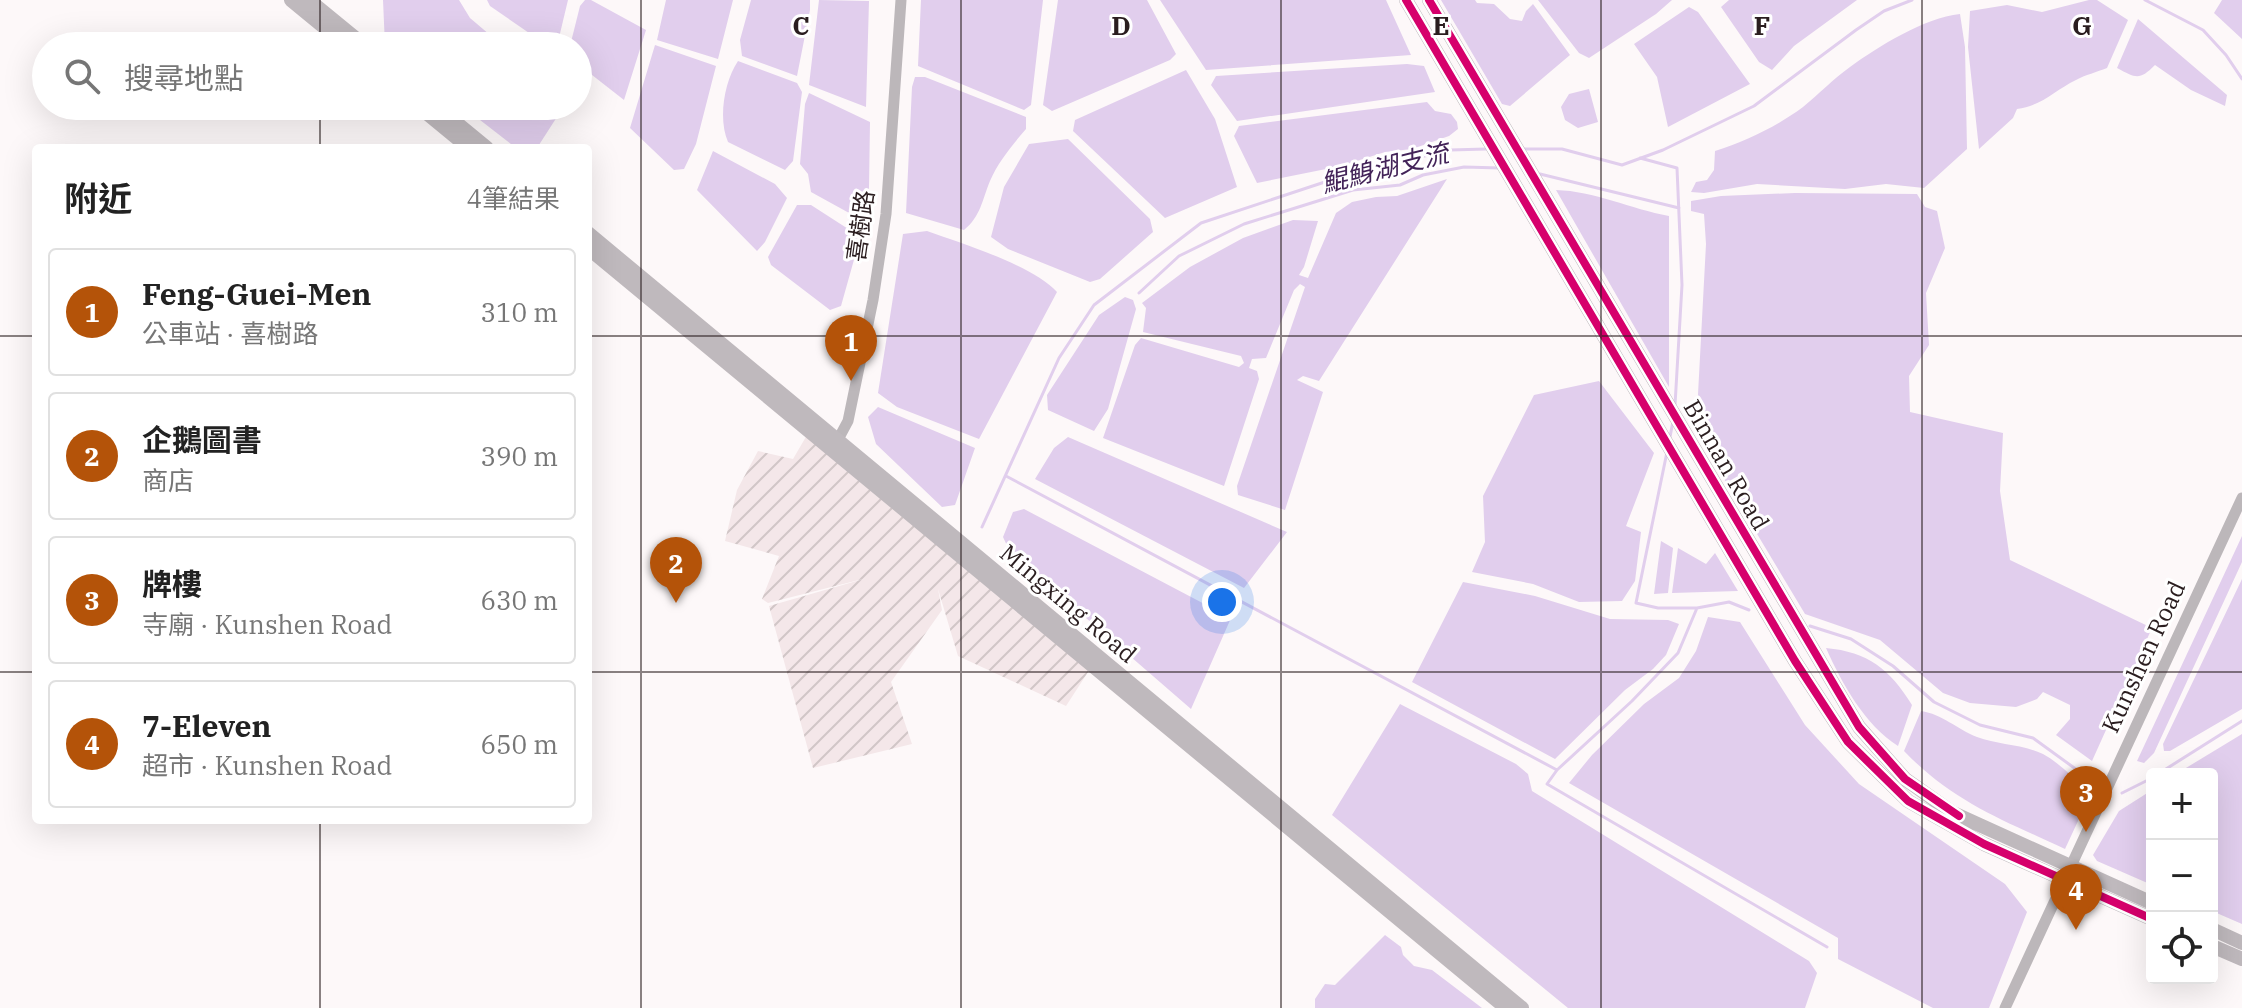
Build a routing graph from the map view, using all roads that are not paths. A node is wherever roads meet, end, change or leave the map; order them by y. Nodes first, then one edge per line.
1 (291, 0) edge
2 (309, 0) edge
3 (901, 0) edge
4 (1406, 0) edge
5 (1429, 0) edge
6 (330, 32) edge
7 (348, 32) edge
8 (435, 120) edge
9 (453, 120) edge
10 (464, 144) edge
11 (482, 144) edge
12 (592, 236) edge
13 (592, 251) edge
14 (834, 446) junction
15 (2242, 498) edge
16 (2067, 873) junction
17 (2146, 901) edge
18 (2146, 916) edge
19 (2218, 932) edge
20 (2242, 943) edge
21 (2218, 949) edge
22 (2242, 959) edge
23 (1506, 1008) edge
24 (1522, 1008) edge
25 (2005, 1008) edge

1 - 6 main road
2 - 7 main road
3 - 14 street, 喜樹路
4 - 16 main road, Binnan Road
5 - 16 main road, Binnan Road
8 - 10 main road
9 - 11 main road
12 - 14 main road, Mingxing Road
13 - 14 main road, Mingxing Road
14 - 23 main road, Mingxing Road
14 - 24 main road, Mingxing Road
15 - 16 street, Kunshen Road
16 - 17 main road, Binnan Road
16 - 18 main road, Binnan Road
16 - 25 street, Kunshen Road
19 - 20 main road
21 - 22 main road

